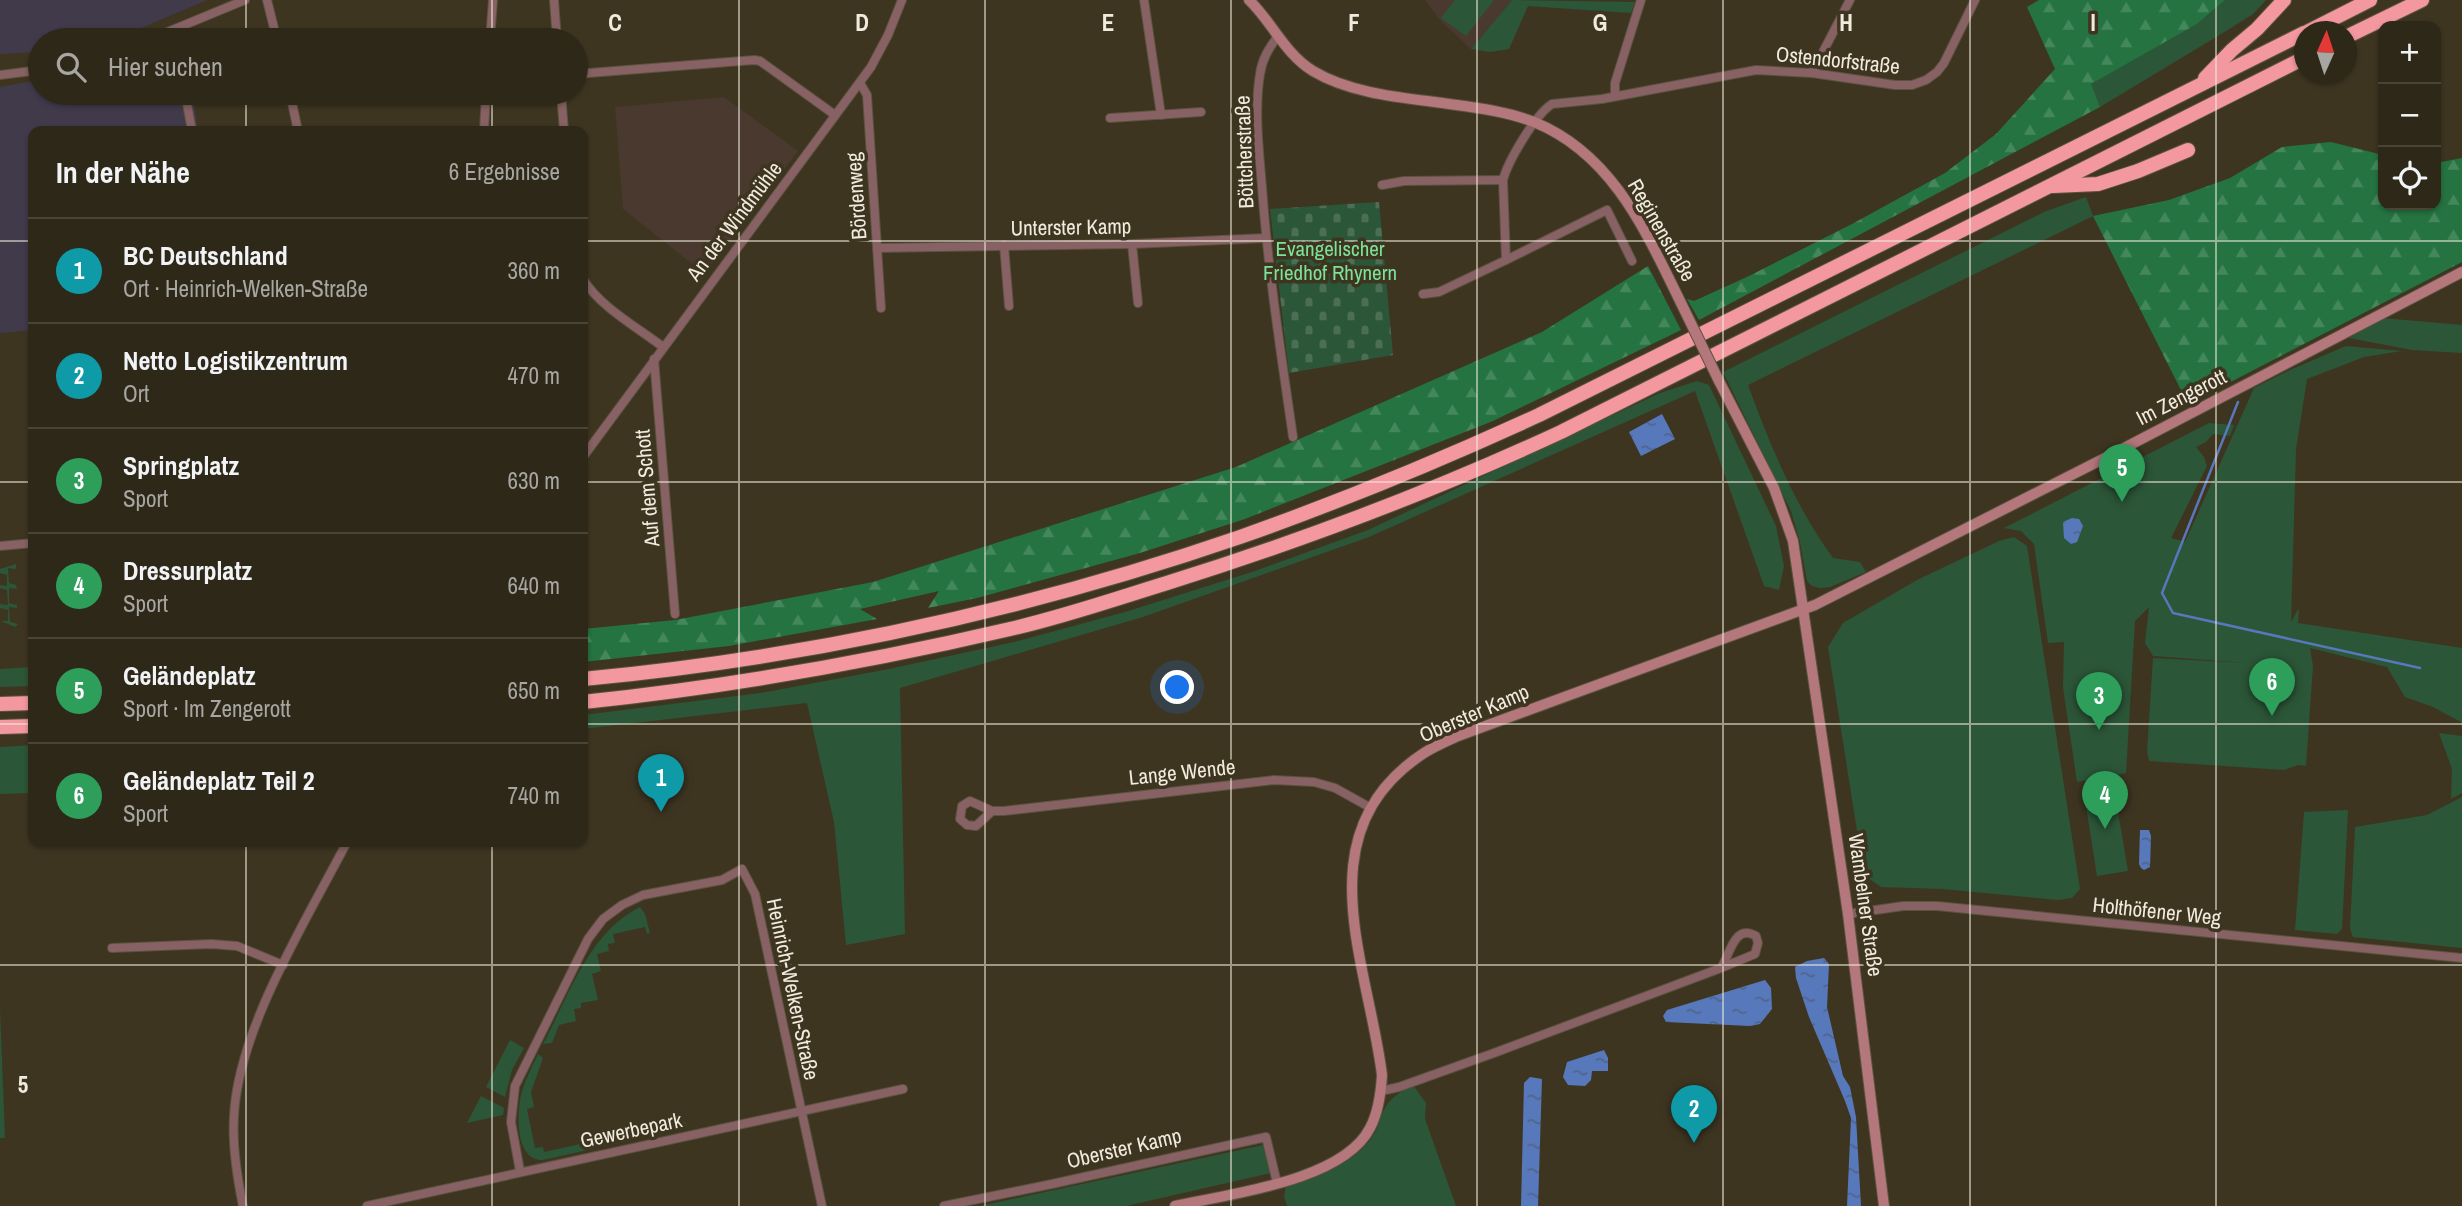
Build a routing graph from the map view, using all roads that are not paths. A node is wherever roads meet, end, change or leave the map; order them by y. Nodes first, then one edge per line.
1 (245, 0) edge
2 (267, 0) edge
3 (493, 0) edge
4 (554, 0) edge
5 (902, 0) edge
6 (1144, 0) edge
7 (1249, 0) edge
8 (1641, 0) edge
9 (1850, 0) edge
10 (1975, 0) edge
11 (2284, 0) edge
12 (2370, 0) edge
13 (2422, 0) edge
14 (2328, 21) edge
15 (184, 28) edge
16 (274, 28) edge
17 (491, 28) edge
18 (556, 28) edge
19 (2357, 32) edge
20 (1278, 36) junction
21 (2294, 38) edge
22 (2294, 63) edge
23 (28, 71) edge
24 (588, 73) edge
25 (1812, 73) junction
26 (0, 75) edge
27 (860, 83) junction
28 (2197, 87) junction
29 (1615, 96) junction
30 (187, 105) edge
31 (293, 105) edge
32 (485, 105) edge
33 (562, 105) edge
34 (1201, 112) dead end
35 (835, 115) junction
36 (1161, 115) junction
37 (1110, 118) dead end
38 (1535, 123) junction
39 (191, 126) edge
40 (297, 126) edge
41 (484, 126) edge
42 (564, 126) edge
43 (2188, 150) dead end
44 (1503, 180) junction
45 (1382, 185) dead end
46 (2048, 186) junction
47 (1266, 239) junction
48 (1132, 244) junction
49 (1004, 246) junction
50 (877, 248) junction
51 (1506, 260) junction
52 (1632, 261) dead end
53 (2462, 272) edge
54 (588, 292) edge
55 (1423, 294) dead end
56 (1138, 303) dead end
57 (1009, 306) dead end
58 (881, 308) dead end
59 (663, 347) junction
60 (654, 359) junction
61 (1293, 437) dead end
62 (588, 450) edge
63 (28, 543) edge
64 (0, 546) edge
65 (1803, 610) junction
66 (675, 614) dead end
67 (588, 678) edge
68 (588, 701) edge
69 (28, 703) edge
70 (0, 704) edge
71 (28, 726) edge
72 (0, 727) edge
73 (1371, 808) junction
74 (992, 811) dead end
75 (344, 847) edge
76 (1848, 914) junction
77 (112, 948) dead end
78 (2462, 958) edge
79 (283, 965) junction
80 (1721, 968) junction
81 (903, 1089) dead end
82 (1381, 1091) junction
83 (801, 1112) junction
84 (520, 1171) junction
85 (1277, 1182) junction
86 (243, 1206) edge
87 (367, 1206) edge
88 (822, 1206) edge
89 (944, 1206) edge
90 (1175, 1206) edge
91 (1884, 1206) edge

1 - 15 street
2 - 16 street
3 - 17 street
4 - 18 street
5 - 27 street, An der Windmühle
6 - 36 street
7 - 20 main road, Reginenstraße
8 - 29 street
9 - 25 street
10 - 25 street, Ostendorfstraße
11 - 28 highway
12 - 14 highway
13 - 19 highway
20 - 38 main road, Reginenstraße
20 - 47 street, Böttcherstraße
21 - 28 highway
22 - 46 highway
23 - 26 street
24 - 35 street
25 - 29 street, Ostendorfstraße
27 - 35 street, An der Windmühle
27 - 50 street, Bördenweg
28 - 67 highway
29 - 38 street, Ostendorfstraße
30 - 39 street
31 - 40 street
32 - 41 street
33 - 42 street
34 - 36 street
35 - 59 street, An der Windmühle
36 - 37 street
38 - 44 street, Ostendorfstraße
38 - 65 main road, Reginenstraße, bridge
43 - 46 highway
44 - 45 street
44 - 51 street
46 - 68 highway
47 - 48 street, Unterster Kamp
47 - 61 street, Böttcherstraße
48 - 49 street, Unterster Kamp
48 - 56 street
49 - 50 street, Unterster Kamp
49 - 57 street
50 - 58 street, Bördenweg
51 - 52 street
51 - 55 street
53 - 65 main road, Im Zengerott
54 - 59 street
59 - 60 street, An der Windmühle
60 - 62 street, An der Windmühle
60 - 66 street, Auf dem Schott
63 - 64 street
65 - 73 main road, Oberster Kamp
65 - 76 main road, Wambelner Straße
69 - 70 highway
71 - 72 highway
73 - 74 street, Lange Wende
73 - 82 main road, Oberster Kamp
75 - 79 street
76 - 78 street, Holthöfener Weg
76 - 91 main road, Wambelner Straße
77 - 79 street
79 - 86 street
80 - 80 street
80 - 82 street
81 - 83 street, Gewerbepark
82 - 85 main road, Oberster Kamp
83 - 84 street, Gewerbepark
83 - 84 street, Heinrich-Welken-Straße
83 - 88 street, Heinrich-Welken-Straße
84 - 87 street, Gewerbepark
85 - 89 street, Oberster Kamp
85 - 90 main road, Oberster Kamp

